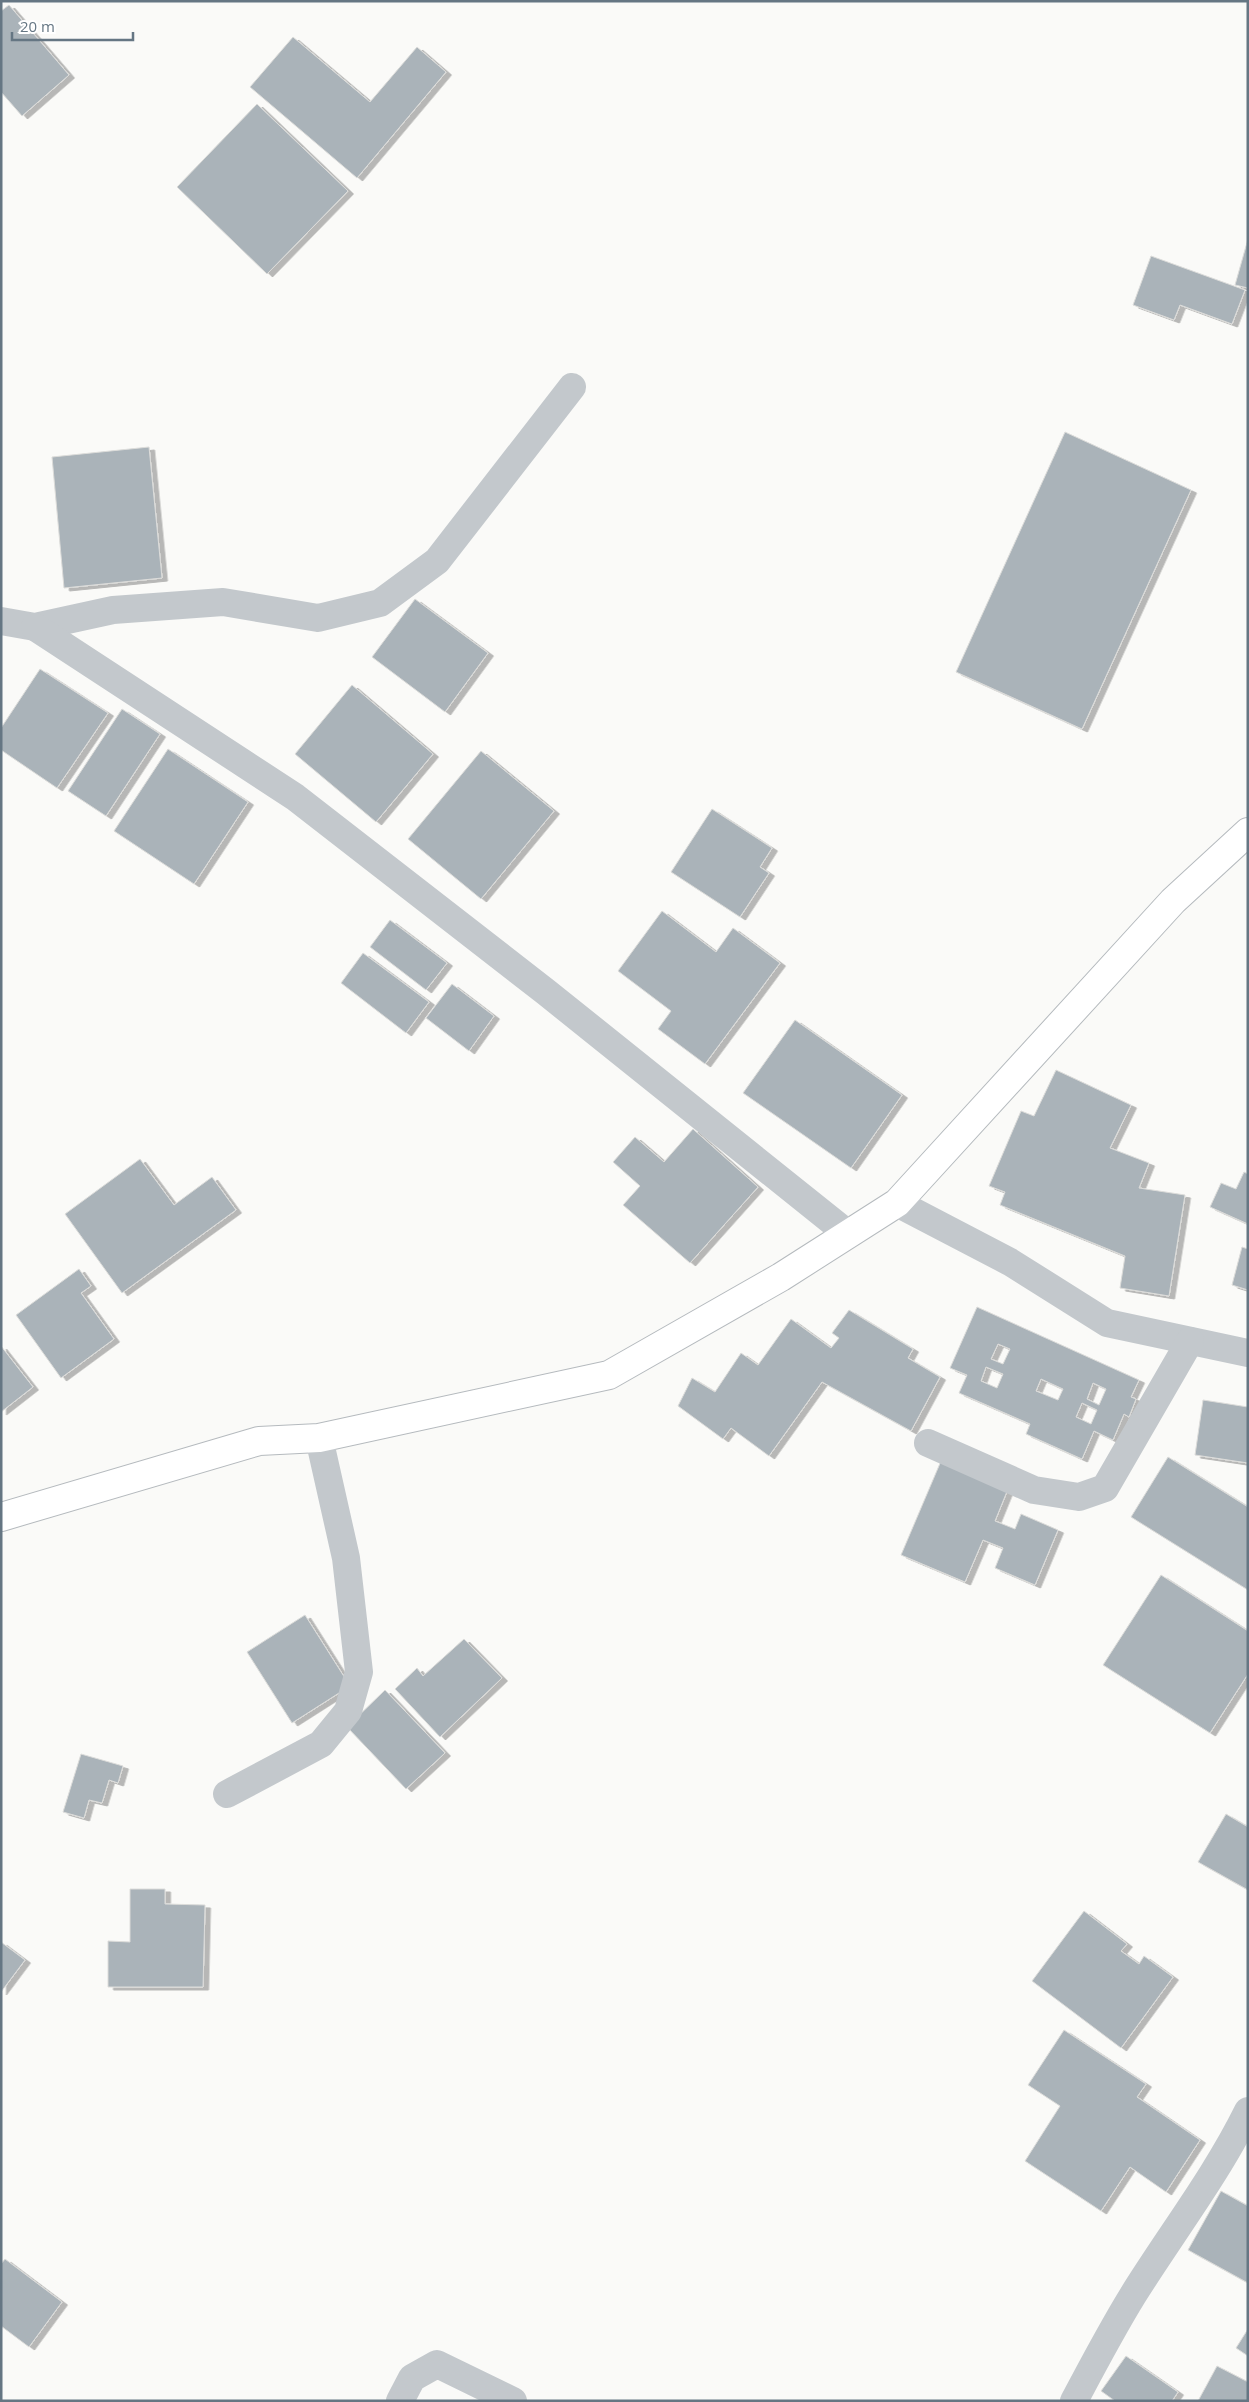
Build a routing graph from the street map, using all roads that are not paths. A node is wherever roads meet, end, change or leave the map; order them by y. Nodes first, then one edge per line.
1 (572, 387) dead end
2 (1, 620) edge
3 (35, 627) junction
4 (1248, 832) edge
5 (897, 1203) junction
6 (848, 1234) junction
7 (1190, 1341) junction
8 (1248, 1353) edge
9 (319, 1438) junction
10 (928, 1443) dead end
11 (1, 1517) edge
12 (227, 1794) dead end
13 (1248, 2111) edge
14 (400, 2401) edge
15 (513, 2401) edge
16 (1074, 2401) edge

1 - 3 street
2 - 3 street
3 - 6 street
4 - 5 main road
5 - 6 main road
5 - 7 street
6 - 9 main road
7 - 8 street
7 - 10 street
9 - 11 main road
9 - 12 street
13 - 16 street
14 - 15 street

